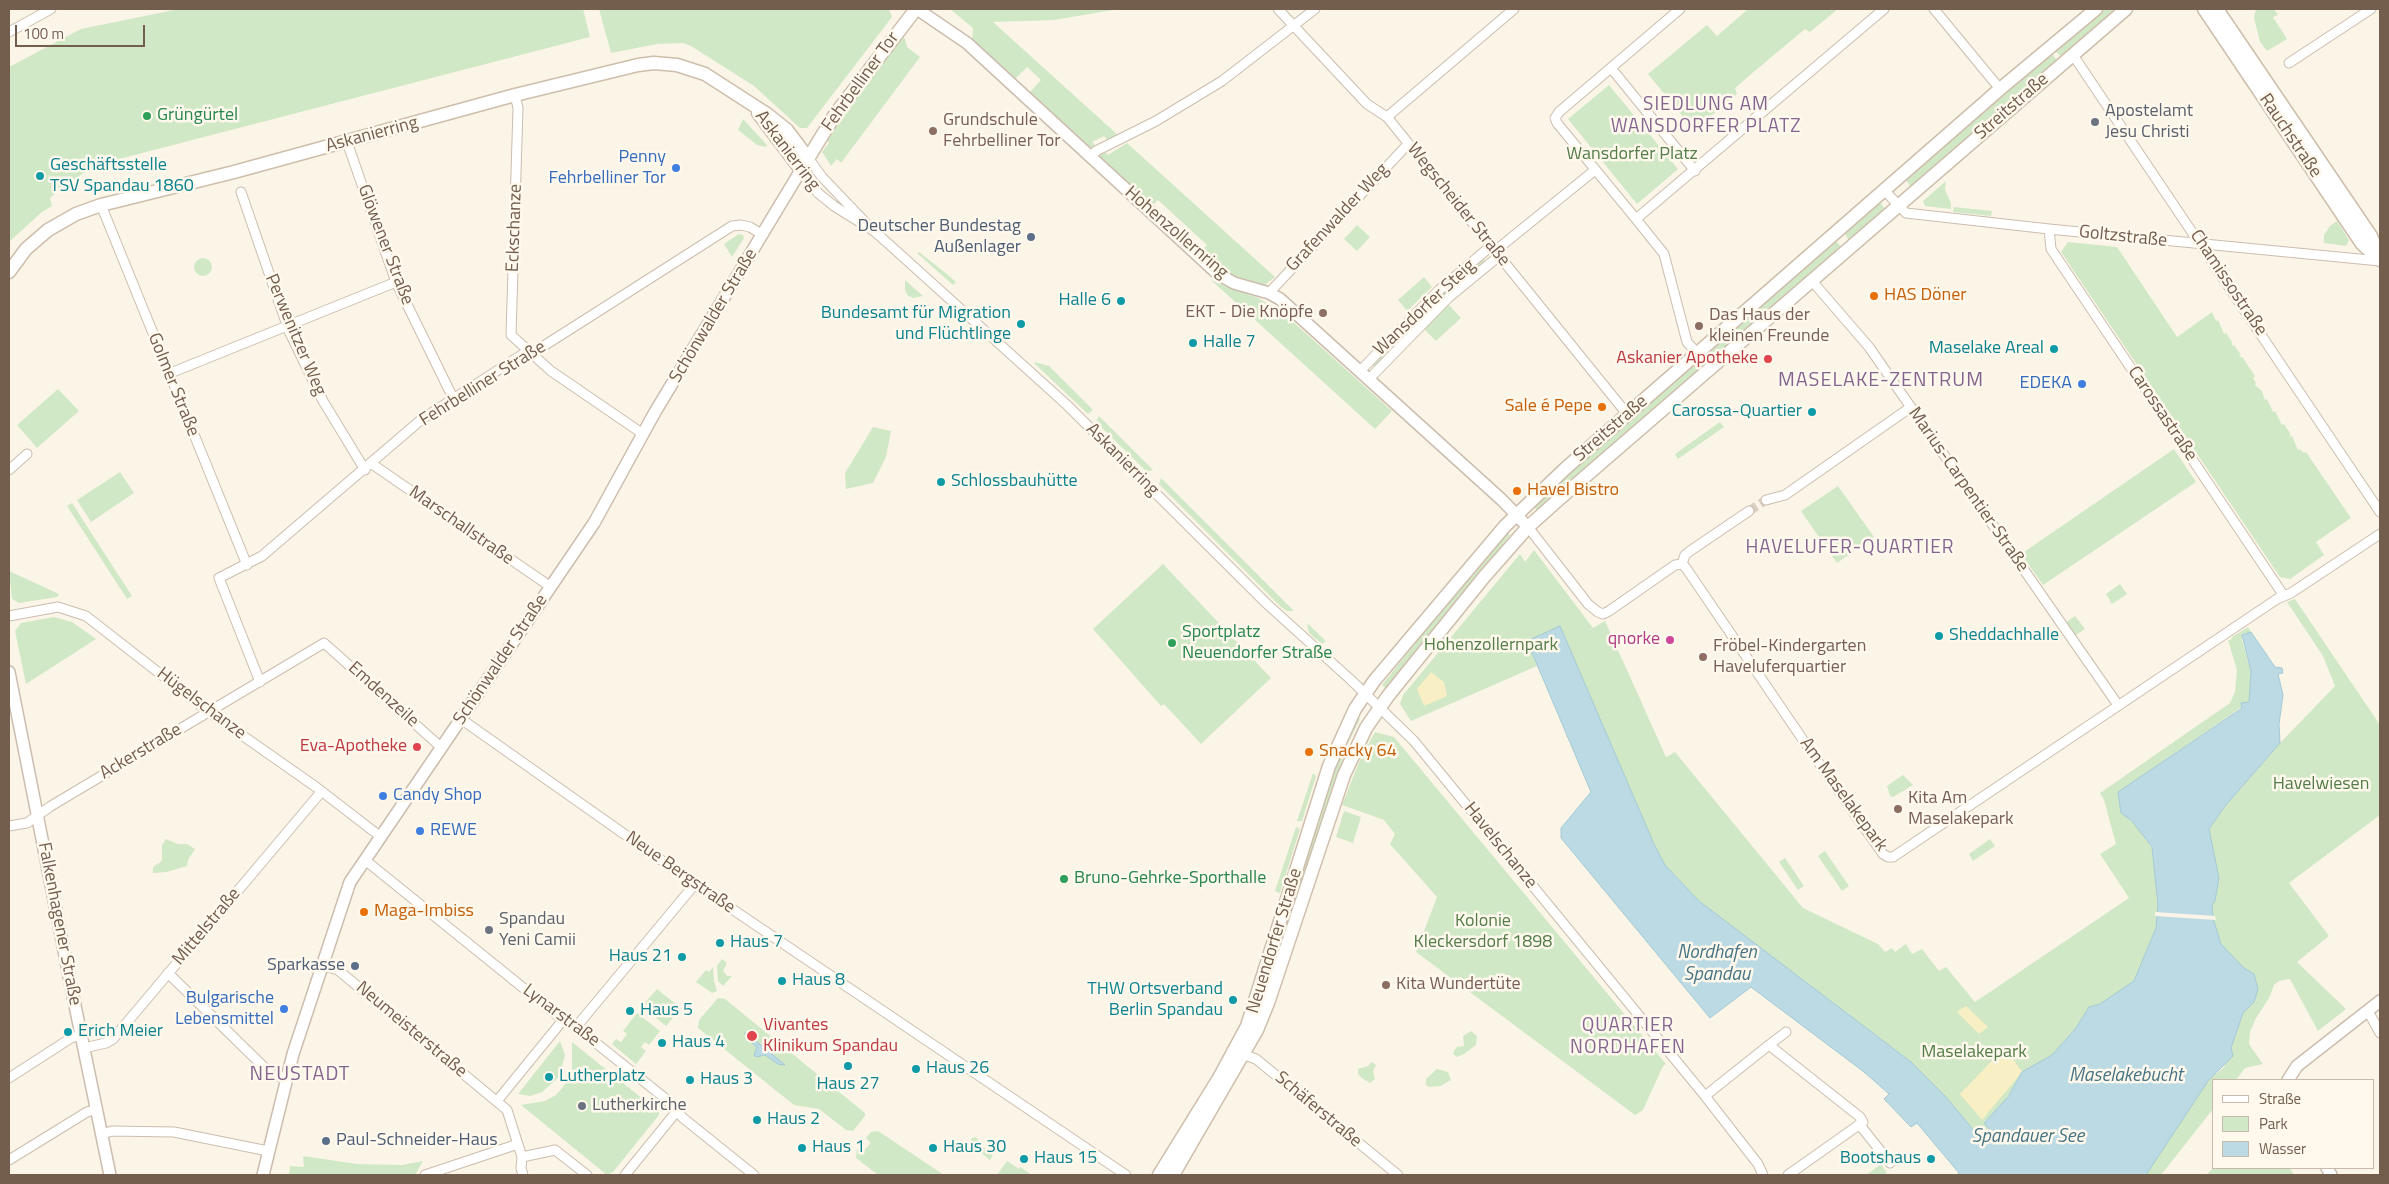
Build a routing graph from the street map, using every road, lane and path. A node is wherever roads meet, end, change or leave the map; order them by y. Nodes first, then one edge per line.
1 (51, 9) edge
2 (916, 9) edge
3 (1278, 9) edge
4 (1315, 9) edge
5 (1514, 9) edge
6 (1680, 9) edge
7 (1884, 9) edge
8 (1934, 9) edge
9 (2096, 9) edge
10 (2126, 9) edge
11 (2204, 9) edge
12 (2217, 9) edge
13 (2371, 9) edge
14 (1294, 26) junction
15 (9, 32) edge
16 (2073, 55) junction
17 (2289, 63) dead end
18 (1610, 68) junction
19 (2000, 89) junction
20 (515, 95) junction
21 (750, 103) junction
22 (1387, 117) junction
23 (347, 142) junction
24 (1408, 144) junction
25 (1090, 157) junction
26 (808, 158) junction
27 (801, 170) junction
28 (1595, 170) junction
29 (1695, 171) junction
30 (1884, 190) junction
31 (241, 192) dead end
32 (101, 205) junction
33 (1898, 205) junction
34 (1636, 219) junction
35 (2049, 229) junction
36 (874, 231) junction
37 (763, 235) junction
38 (2203, 245) junction
39 (1495, 251) junction
40 (2380, 260) edge
41 (9, 272) edge
42 (1812, 280) junction
43 (396, 282) junction
44 (1269, 293) junction
45 (287, 326) junction
46 (532, 352) junction
47 (1697, 353) junction
48 (1360, 371) junction
49 (168, 374) junction
50 (1369, 379) junction
51 (454, 400) junction
52 (1911, 407) junction
53 (1627, 414) junction
54 (643, 434) junction
55 (27, 454) dead end
56 (368, 467) junction
57 (9, 470) edge
58 (1766, 500) tunnel mouth
59 (1749, 511) tunnel mouth
60 (2380, 512) edge
61 (1516, 515) junction
62 (1528, 527) junction
63 (2380, 534) edge
64 (1682, 564) junction
65 (247, 565) junction
66 (551, 587) junction
67 (2284, 596) junction
68 (9, 616) edge
69 (324, 643) joint
70 (9, 672) edge
71 (260, 682) junction
72 (1365, 694) junction
73 (2118, 705) junction
74 (1379, 708) junction
75 (209, 712) junction
76 (461, 719) junction
77 (442, 748) junction
78 (321, 792) junction
79 (38, 815) junction
80 (9, 826) edge
81 (381, 837) junction
82 (365, 860) junction
83 (696, 884) junction
84 (322, 966) junction
85 (168, 973) junction
86 (2380, 1001) edge
87 (2368, 1011) junction
88 (563, 1020) junction
89 (576, 1027) junction
90 (1786, 1032) dead end
91 (2380, 1033) edge
92 (81, 1035) junction
93 (1769, 1045) junction
94 (84, 1048) junction
95 (1239, 1053) junction
96 (9, 1078) edge
97 (287, 1078) junction
98 (2289, 1079) edge
99 (1705, 1096) junction
100 (497, 1101) junction
101 (97, 1109) junction
102 (677, 1111) junction
103 (1861, 1123) junction
104 (102, 1134) junction
105 (518, 1144) junction
106 (268, 1151) junction
107 (522, 1157) junction
108 (9, 1160) edge
109 (1890, 1163) dead end
110 (110, 1175) edge
111 (263, 1175) edge
112 (425, 1175) edge
113 (523, 1175) edge
114 (587, 1175) edge
115 (625, 1175) edge
116 (754, 1175) edge
117 (1126, 1175) edge
118 (1159, 1175) edge
119 (1173, 1175) edge
120 (1398, 1175) edge
121 (1763, 1175) edge
122 (1788, 1175) edge

1 - 15 street
2 - 25 street, Hohenzollernring
2 - 26 main road, Fehrbelliner Tor
3 - 14 street, Wegscheider Straße
4 - 14 street
5 - 22 street
6 - 18 street
7 - 29 street
8 - 19 street
9 - 19 main road, Streitstraße
10 - 16 main road, Streitstraße
11 - 40 main road, Rauchstraße
12 - 40 main road, Rauchstraße
13 - 17 street
14 - 22 street, Wegscheider Straße
14 - 25 street
16 - 33 main road, Streitstraße
16 - 38 street, Chamissostraße
18 - 28 street
18 - 29 street
19 - 30 main road, Streitstraße
20 - 21 main road, Askanierring
20 - 23 main road, Askanierring
20 - 46 street, Eckschanze
21 - 26 main road, Askanierring
21 - 27 main road, Askanierring
22 - 24 street, Wegscheider Straße
23 - 32 main road, Askanierring
23 - 43 street, Glöwener Straße
24 - 39 street, Wegscheider Straße
24 - 44 street, Grafenwalder Weg
25 - 44 street, Hohenzollernring
26 - 27 main road, Fehrbelliner Tor
26 - 36 street, Askanierring
27 - 36 street, Askanierring
27 - 37 street, Schönwalder Straße
28 - 34 street
28 - 39 street, Wansdorfer Steig
29 - 34 street
30 - 33 street
30 - 47 main road, Streitstraße
31 - 45 street, Perwenitzer Weg
32 - 41 main road, Askanierring
32 - 49 street, Golmer Straße
33 - 35 street, Goltzstraße
33 - 42 main road, Streitstraße
34 - 47 street
35 - 38 street, Goltzstraße
35 - 67 street, Carossastraße
36 - 72 street, Askanierring
37 - 46 street, Fehrbelliner Straße
37 - 54 street, Schönwalder Straße
38 - 40 street, Goltzstraße
38 - 60 street, Chamissostraße
39 - 48 street, Wansdorfer Steig
39 - 50 street, Wansdorfer Steig
39 - 53 street, Wegscheider Straße
42 - 52 street, Marius-Carpentier-Straße
42 - 62 main road, Streitstraße
43 - 45 street
43 - 51 street, Glöwener Straße
44 - 48 street, Hohenzollernring
45 - 49 street
45 - 56 street, Perwenitzer Weg
46 - 51 street, Fehrbelliner Straße
46 - 54 street
47 - 53 main road, Streitstraße
48 - 50 street, Hohenzollernring
49 - 65 street, Golmer Straße
50 - 61 street, Hohenzollernring
51 - 56 street, Fehrbelliner Straße
52 - 58 street
52 - 73 street, Marius-Carpentier-Straße
53 - 61 main road, Streitstraße
54 - 66 street, Schönwalder Straße
55 - 57 street
56 - 65 street, Fehrbelliner Straße
56 - 66 street, Marschallstraße
59 - 64 street
61 - 62 street, Hohenzollernring
61 - 72 main road, Streitstraße
62 - 64 street
62 - 74 main road, Streitstraße
63 - 67 street, Am Maselakepark
64 - 73 street, Am Maselakepark
65 - 71 street, Fehrbelliner Straße
66 - 76 street, Schönwalder Straße
67 - 73 street, Am Maselakepark
68 - 75 street, Hügelschanze
69 - 71 street, Ackerstraße
69 - 77 street, Emdenzeile
70 - 79 street, Falkenhagener Straße
71 - 75 street, Ackerstraße
72 - 74 street, Havelschanze
72 - 95 main road, Neuendorfer Straße
74 - 95 main road, Neuendorfer Straße
74 - 99 street, Havelschanze
75 - 78 street, Hügelschanze
75 - 79 street, Ackerstraße
76 - 77 street, Schönwalder Straße
76 - 83 street, Neue Bergstraße
77 - 81 street, Schönwalder Straße
78 - 81 street, Hügelschanze
78 - 85 street, Mittelstraße
79 - 80 street, Ackerstraße
79 - 92 street, Falkenhagener Straße
81 - 82 street, Schönwalder Straße
82 - 84 street, Schönwalder Straße
82 - 88 street, Lynarstraße
83 - 89 street
83 - 117 street, Neue Bergstraße
84 - 97 street, Schönwalder Straße
84 - 100 street, Neumeisterstraße
85 - 94 street, Mittelstraße
85 - 97 street
86 - 87 street
87 - 91 street
87 - 98 street
88 - 89 street, Lynarstraße
88 - 100 street
89 - 102 street, Lynarstraße
90 - 93 street
92 - 94 street, Falkenhagener Straße
92 - 96 street
93 - 99 street
93 - 103 street
94 - 101 street, Falkenhagener Straße
95 - 118 main road, Neuendorfer Straße
95 - 119 main road, Neuendorfer Straße
95 - 120 street, Schäferstraße
97 - 106 street, Schönwalder Straße
99 - 121 street, Havelschanze
100 - 105 street, Neumeisterstraße
101 - 104 street, Falkenhagener Straße
101 - 108 street
102 - 115 street
102 - 116 street, Lynarstraße
103 - 109 street
103 - 122 street
104 - 106 street
104 - 110 street, Falkenhagener Straße
105 - 107 street, Neumeisterstraße
105 - 112 street
106 - 111 street, Schönwalder Straße
107 - 113 street, Neumeisterstraße
107 - 114 street

